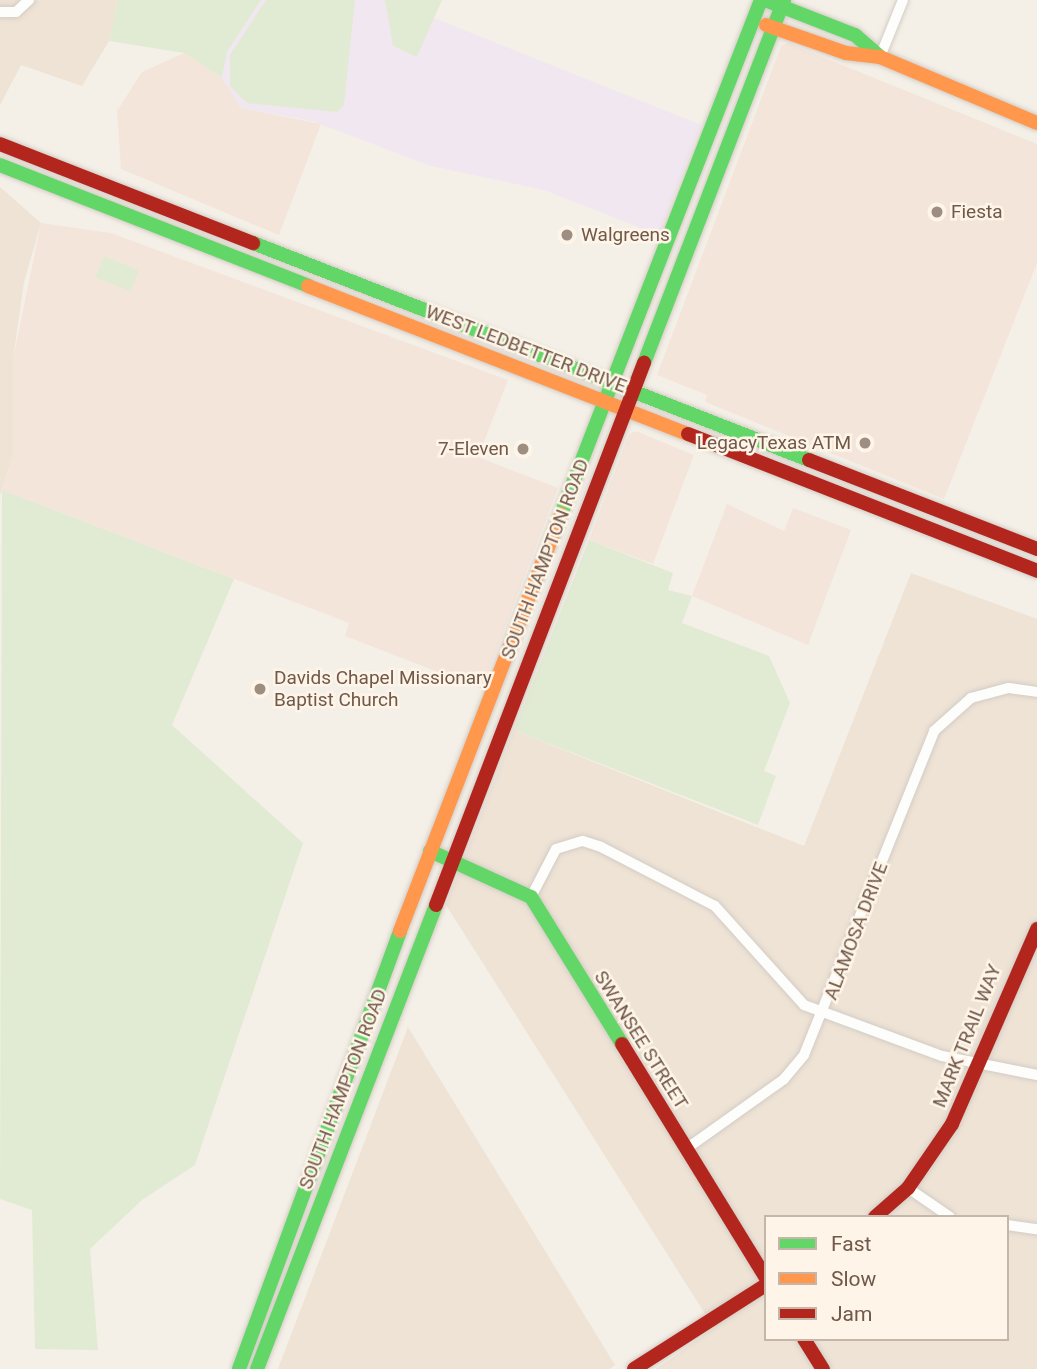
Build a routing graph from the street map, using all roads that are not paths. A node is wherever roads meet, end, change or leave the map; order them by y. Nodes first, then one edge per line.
1 (29, 0) edge
2 (763, 0) edge
3 (903, 0) edge
4 (782, 3) edge
5 (0, 12) edge
6 (753, 20) junction
7 (773, 27) junction
8 (880, 57) junction
9 (721, 98) junction
10 (742, 106) junction
11 (1037, 123) edge
12 (0, 144) edge
13 (0, 165) edge
14 (83, 196) junction
15 (143, 199) junction
16 (182, 234) junction
17 (257, 243) junction
18 (404, 297) junction
19 (396, 320) junction
20 (612, 378) junction
21 (632, 386) junction
22 (604, 399) junction
23 (624, 407) junction
24 (799, 452) junction
25 (788, 472) junction
26 (1037, 549) edge
27 (1037, 571) edge
28 (1037, 692) edge
29 (491, 698) junction
30 (509, 709) junction
31 (430, 851) junction
32 (451, 860) junction
33 (531, 897) junction
34 (1037, 929) edge
35 (376, 998) junction
36 (396, 1006) junction
37 (824, 1013) junction
38 (978, 1066) junction
39 (1037, 1075) edge
40 (686, 1149) junction
41 (908, 1188) junction
42 (877, 1215) edge
43 (947, 1215) edge
44 (1009, 1225) edge
45 (1037, 1229) edge
46 (764, 1275) edge
47 (764, 1286) edge
48 (805, 1341) edge
49 (239, 1369) edge
50 (257, 1369) edge
51 (634, 1369) edge
52 (823, 1369) edge

1 - 5 street
2 - 4 main road
2 - 6 main road, SOUTH HAMPTON ROAD
3 - 8 street
4 - 7 main road, SOUTH HAMPTON ROAD
4 - 8 main road
6 - 7 main road
6 - 9 main road, SOUTH HAMPTON ROAD
7 - 8 main road
7 - 10 main road, SOUTH HAMPTON ROAD
8 - 11 main road
9 - 10 main road
9 - 20 main road, SOUTH HAMPTON ROAD
10 - 21 main road, SOUTH HAMPTON ROAD
12 - 15 main road, WEST LEDBETTER DRIVE
13 - 14 main road, WEST LEDBETTER DRIVE
14 - 15 main road
14 - 16 main road, WEST LEDBETTER DRIVE
15 - 17 main road, WEST LEDBETTER DRIVE
16 - 17 main road
16 - 19 main road, WEST LEDBETTER DRIVE
17 - 18 main road, WEST LEDBETTER DRIVE
18 - 19 main road
18 - 20 main road, WEST LEDBETTER DRIVE
19 - 22 main road, WEST LEDBETTER DRIVE
20 - 21 main road, WEST LEDBETTER DRIVE
20 - 22 main road, SOUTH HAMPTON ROAD
21 - 23 main road, SOUTH HAMPTON ROAD
21 - 24 main road, WEST LEDBETTER DRIVE
22 - 23 main road, WEST LEDBETTER DRIVE
22 - 29 main road, SOUTH HAMPTON ROAD
23 - 25 main road, WEST LEDBETTER DRIVE
23 - 30 main road, SOUTH HAMPTON ROAD
24 - 25 main road
24 - 26 main road, WEST LEDBETTER DRIVE
25 - 27 main road, WEST LEDBETTER DRIVE
28 - 37 street, ALAMOSA DRIVE
29 - 30 main road
29 - 31 main road, SOUTH HAMPTON ROAD
30 - 32 main road, SOUTH HAMPTON ROAD
31 - 32 main road
31 - 35 main road, SOUTH HAMPTON ROAD
32 - 33 main road
32 - 36 main road, SOUTH HAMPTON ROAD
33 - 37 street
33 - 40 main road, SWANSEE STREET
34 - 38 main road, MARK TRAIL WAY
35 - 36 main road
35 - 49 main road, SOUTH HAMPTON ROAD
36 - 50 main road, SOUTH HAMPTON ROAD
37 - 38 street
37 - 40 street, ALAMOSA DRIVE
38 - 39 street
38 - 41 main road, MARK TRAIL WAY
40 - 46 main road, SWANSEE STREET
41 - 42 main road, MARK TRAIL WAY
41 - 43 street
44 - 45 street
47 - 51 main road
48 - 52 main road

